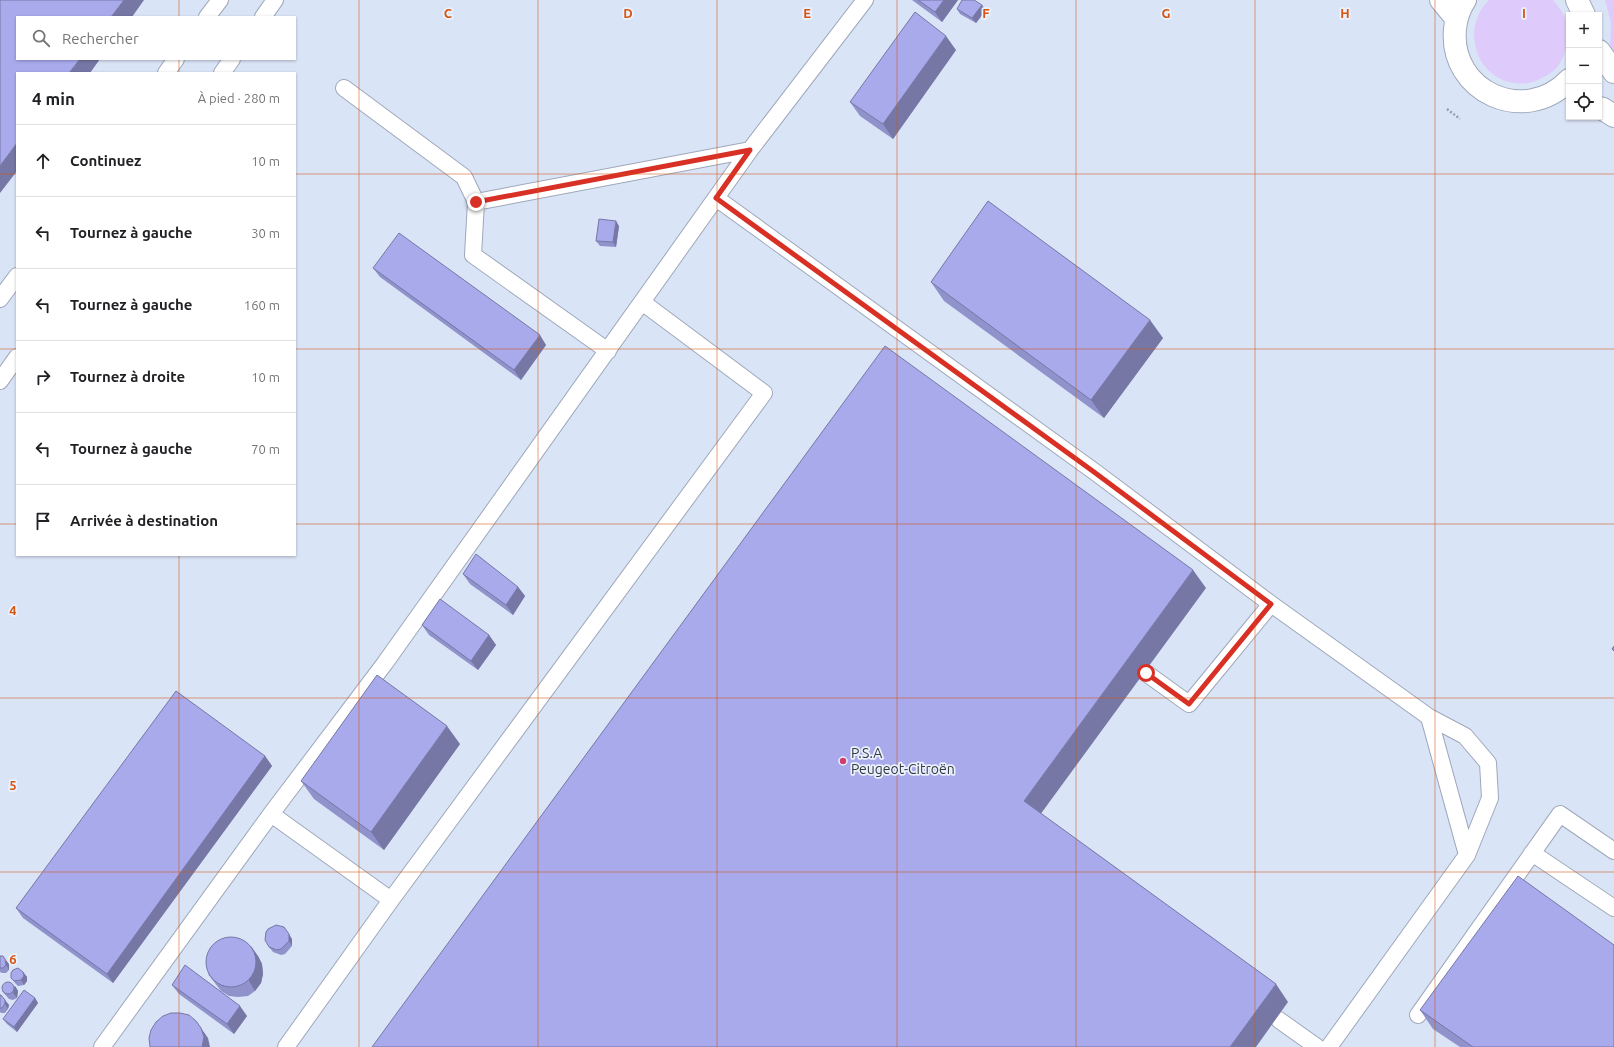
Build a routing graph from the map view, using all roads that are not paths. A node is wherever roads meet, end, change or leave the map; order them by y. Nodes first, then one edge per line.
1 (220, 0) edge
2 (275, 0) edge
3 (865, 0) edge
4 (1441, 0) edge
5 (1577, 0) edge
6 (1590, 0) edge
7 (1461, 9) edge
8 (1583, 12) edge
9 (1585, 12) edge
10 (208, 16) edge
11 (264, 16) edge
12 (1602, 56) edge
13 (175, 60) edge
14 (231, 60) edge
15 (167, 72) edge
16 (223, 72) edge
17 (1614, 72) edge
18 (1566, 83) edge
19 (344, 88) dead end
20 (1544, 98) junction
21 (1566, 102) edge
22 (1602, 109) edge
23 (1614, 116) edge
24 (750, 150) junction
25 (716, 198) junction
26 (476, 202) junction
27 (16, 277) edge
28 (0, 299) edge
29 (642, 302) junction
30 (608, 351) junction
31 (16, 358) edge
32 (0, 381) edge
33 (1271, 604) junction
34 (1146, 673) dead end
35 (1429, 717) junction
36 (271, 814) junction
37 (1614, 851) edge
38 (1532, 853) junction
39 (1467, 855) junction
40 (391, 900) junction
41 (1614, 908) edge
42 (1418, 1015) dead end
43 (1279, 1020) dead end
44 (102, 1047) edge
45 (286, 1047) edge
46 (1317, 1047) edge
47 (1329, 1047) edge

1 - 10 lane
2 - 11 lane
3 - 24 lane
4 - 7 street
5 - 8 street
6 - 9 lane
7 - 20 street
12 - 17 street
13 - 15 lane
14 - 16 lane
18 - 20 street
19 - 26 lane
20 - 21 street
22 - 23 street
24 - 25 lane
24 - 26 lane
25 - 29 lane
25 - 33 lane
26 - 30 lane
27 - 28 lane
29 - 30 lane
29 - 40 lane
30 - 36 lane
31 - 32 lane
33 - 34 lane
33 - 35 lane
35 - 39 lane
35 - 39 lane
36 - 40 lane
36 - 44 lane
37 - 38 lane
38 - 41 lane
38 - 42 lane
39 - 47 lane
40 - 45 lane
43 - 46 lane

